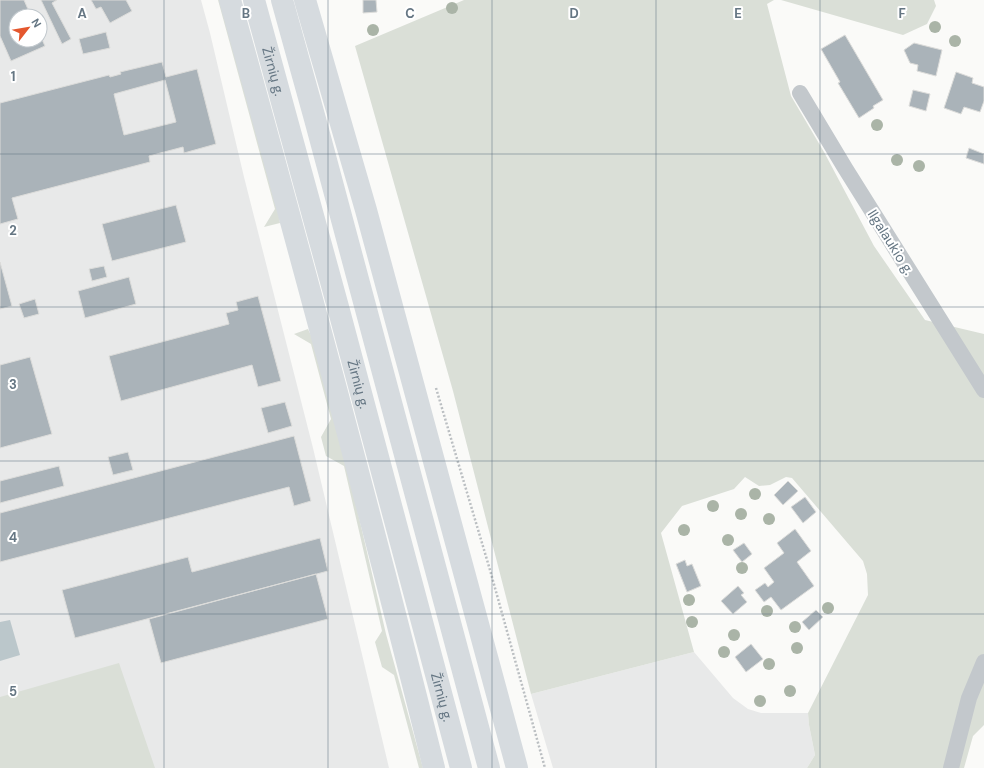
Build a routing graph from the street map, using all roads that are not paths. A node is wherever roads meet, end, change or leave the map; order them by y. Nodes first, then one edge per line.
1 (230, 0) edge
2 (254, 0) edge
3 (282, 0) edge
4 (305, 0) edge
5 (800, 93) dead end
6 (984, 390) edge
7 (984, 662) edge
8 (517, 766) edge
9 (434, 768) edge
10 (461, 768) edge
11 (489, 768) edge
12 (951, 768) edge

1 - 9 highway
2 - 10 highway, Žirnių g.
3 - 11 highway, Žirnių g.
4 - 8 highway
5 - 6 street, Ilgalaukio g.
7 - 12 street

